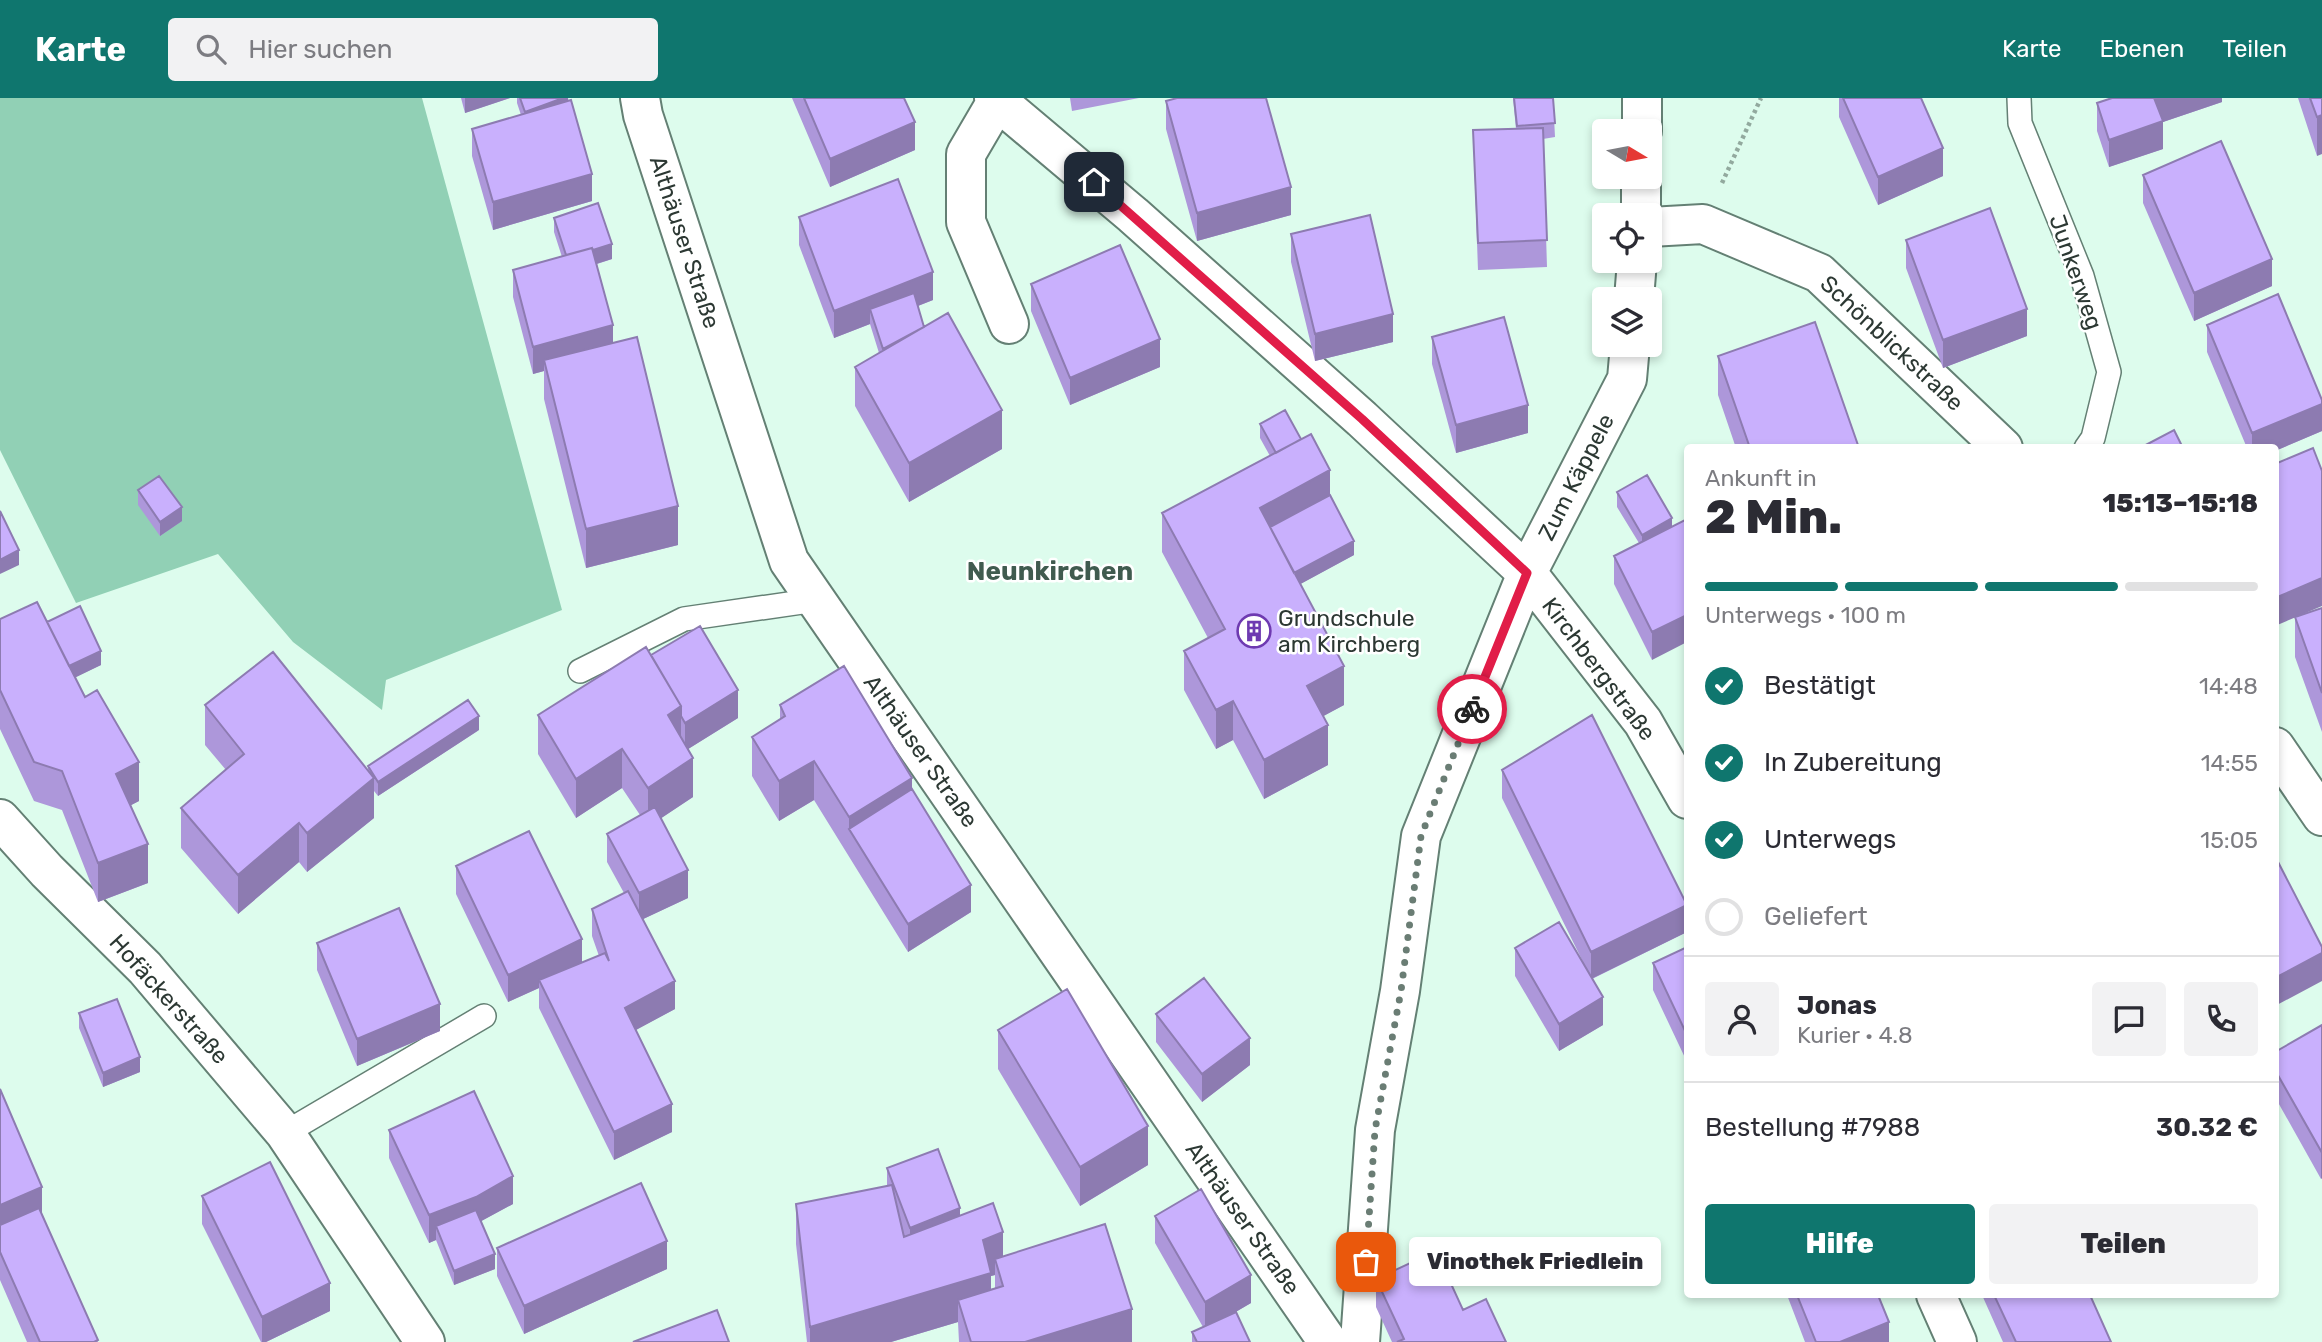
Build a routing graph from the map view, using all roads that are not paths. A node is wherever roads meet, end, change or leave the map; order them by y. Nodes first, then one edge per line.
1 (640, 98) edge
2 (1642, 98) edge
3 (2019, 98) edge
4 (996, 100) edge
5 (1642, 119) edge
6 (1662, 226) edge
7 (1009, 324) dead end
8 (1629, 357) edge
9 (1999, 444) edge
10 (2089, 444) edge
11 (1527, 573) junction
12 (816, 600) junction
13 (580, 671) dead end
14 (2279, 753) edge
15 (0, 794) edge
16 (1684, 794) edge
17 (2322, 816) edge
18 (0, 819) edge
19 (47, 871) junction
20 (484, 1016) dead end
21 (285, 1133) junction
22 (1937, 1298) edge
23 (425, 1342) edge
24 (1328, 1342) edge
25 (1360, 1342) edge
26 (1957, 1342) edge

1 - 12 street, Althäuser Straße
2 - 5 street
3 - 10 lane, Junkerweg
4 - 7 street, Kirchbergstraße
4 - 11 street, Kirchbergstraße
6 - 9 street, Schönblickstraße
8 - 11 street, Zum Käppele
11 - 16 street, Kirchbergstraße
11 - 25 street, Zum Käppele
12 - 13 lane
12 - 24 street, Althäuser Straße
14 - 17 street
15 - 19 street, Hofäckerstraße
18 - 19 street, Hofäckerstraße
19 - 21 street, Hofäckerstraße
20 - 21 lane
21 - 23 street, Hofäckerstraße
22 - 26 street

